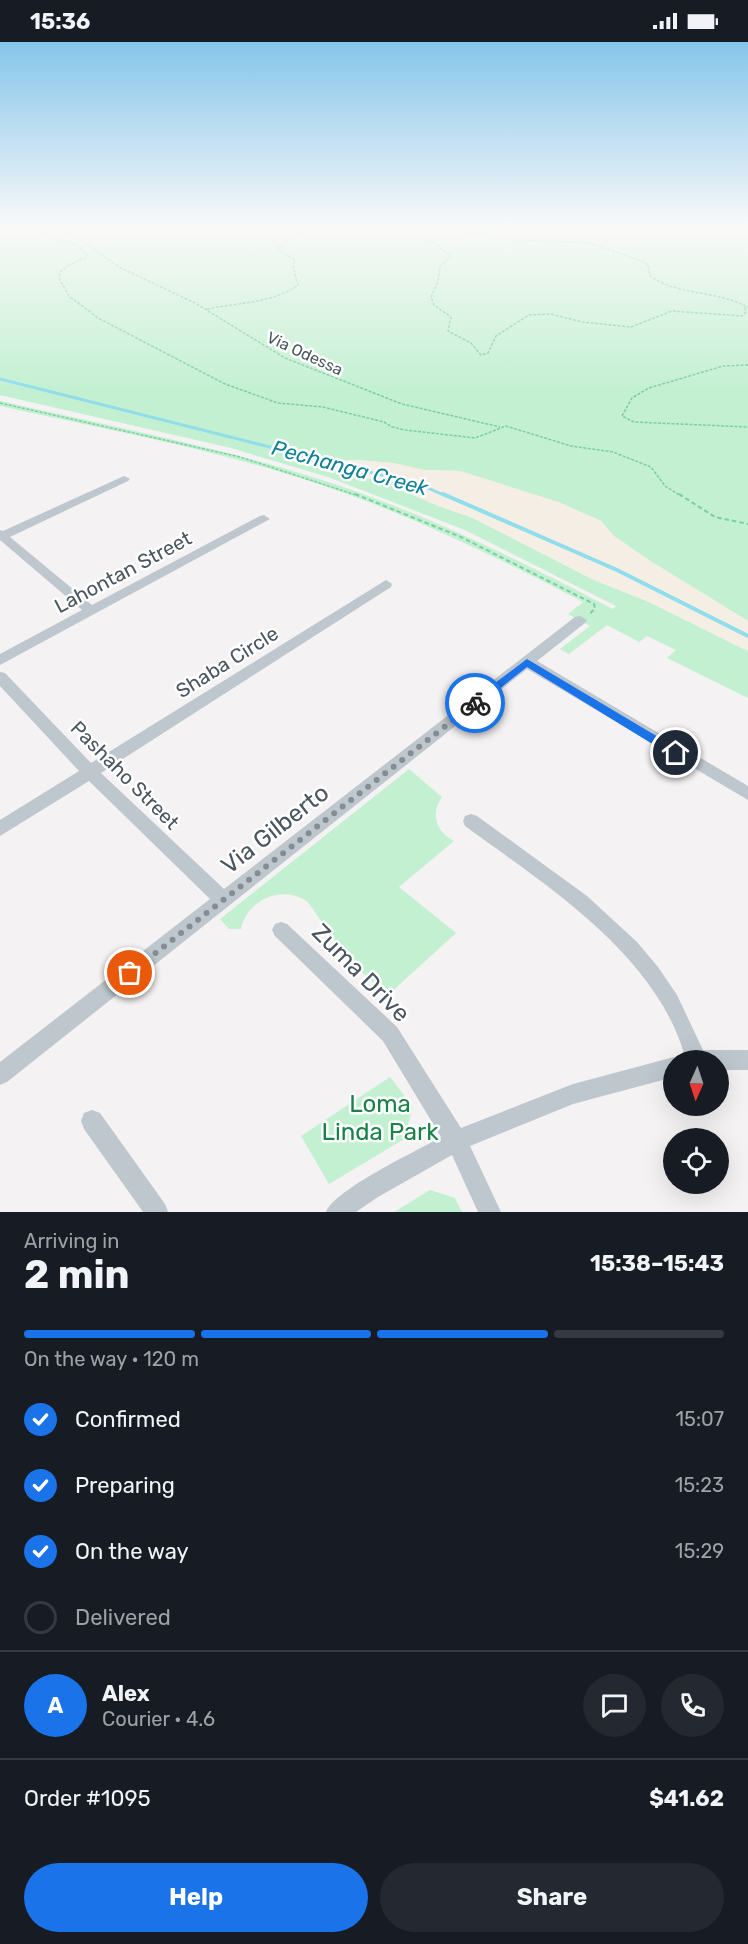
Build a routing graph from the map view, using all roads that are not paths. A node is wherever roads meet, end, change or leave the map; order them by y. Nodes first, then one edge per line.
1 (124, 479) dead end
2 (264, 519) dead end
3 (1, 535) edge
4 (386, 584) dead end
5 (91, 611) junction
6 (580, 620) road end
7 (0, 660) edge
8 (527, 662) junction
9 (0, 677) edge
10 (90, 772) junction
11 (748, 794) edge
12 (471, 821) dead end
13 (0, 829) edge
14 (223, 900) junction
15 (281, 930) dead end
16 (692, 1050) edge
17 (729, 1060) edge
18 (748, 1060) edge
19 (663, 1070) edge
20 (0, 1075) edge
21 (92, 1121) dead end
22 (456, 1141) junction
23 (157, 1212) edge
24 (337, 1212) edge
25 (490, 1212) edge

1 - 3 street
2 - 5 street, Lahontan Street
3 - 5 street
4 - 10 street, Shaba Circle
5 - 7 street, Lahontan Street
6 - 8 street, Via Gilberto
8 - 11 street
8 - 14 street, Via Gilberto
9 - 10 street, Pashaho Street
10 - 13 street, Shaba Circle
10 - 14 street, Pashaho Street
12 - 16 street
14 - 20 street, Via Gilberto
15 - 22 street, Zuma Drive
17 - 18 street
19 - 22 street
21 - 23 street
22 - 24 street
22 - 25 street, Zuma Drive

